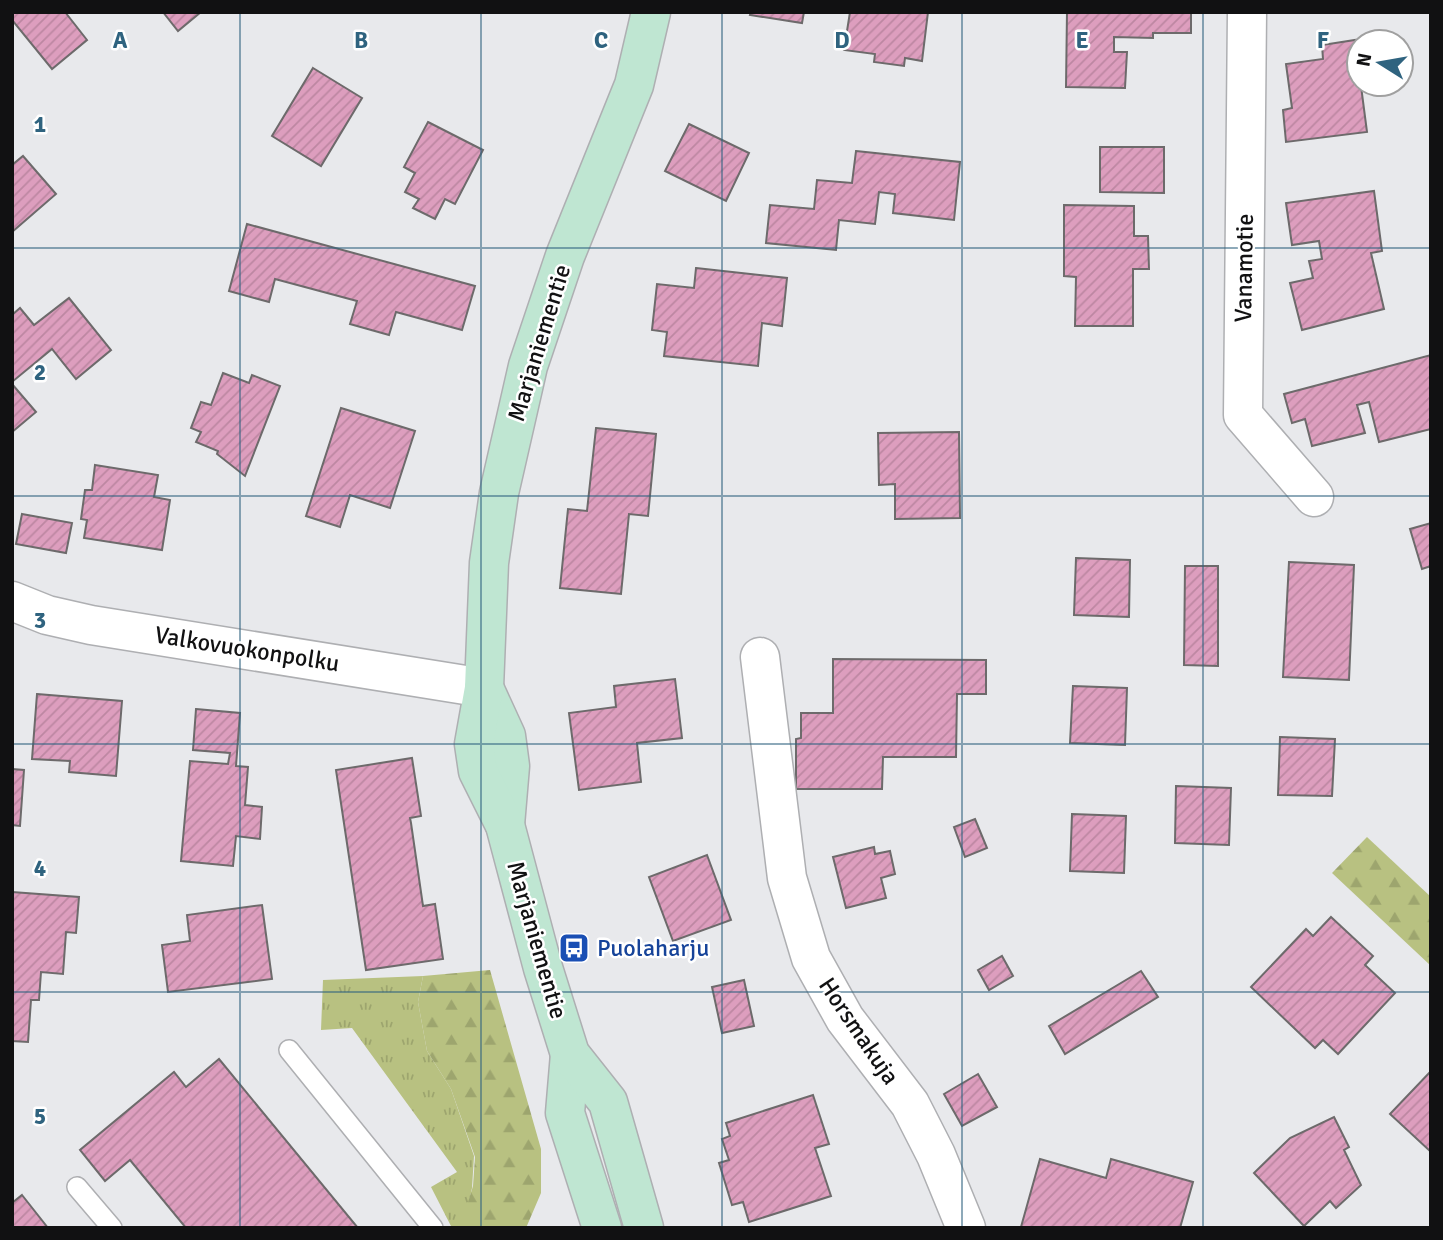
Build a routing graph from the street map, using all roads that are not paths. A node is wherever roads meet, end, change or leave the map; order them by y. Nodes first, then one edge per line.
1 (651, 12) edge
2 (1247, 12) edge
3 (1314, 497) dead end
4 (12, 601) edge
5 (760, 657) dead end
6 (484, 688) junction
7 (289, 1050) dead end
8 (570, 1054) junction
9 (77, 1187) dead end
10 (596, 1225) edge
11 (112, 1228) edge
12 (433, 1228) edge
13 (643, 1228) edge
14 (966, 1228) edge

1 - 6 street, Marjaniementie
2 - 3 street, Vanamotie
4 - 6 street, Valkovuokonpolku
5 - 14 street, Horsmakuja
6 - 8 street, Marjaniementie
7 - 12 lane
8 - 10 street, Marjaniementie
8 - 13 street, Marjaniementie
9 - 11 lane
10 - 13 street, Marjaniementie

